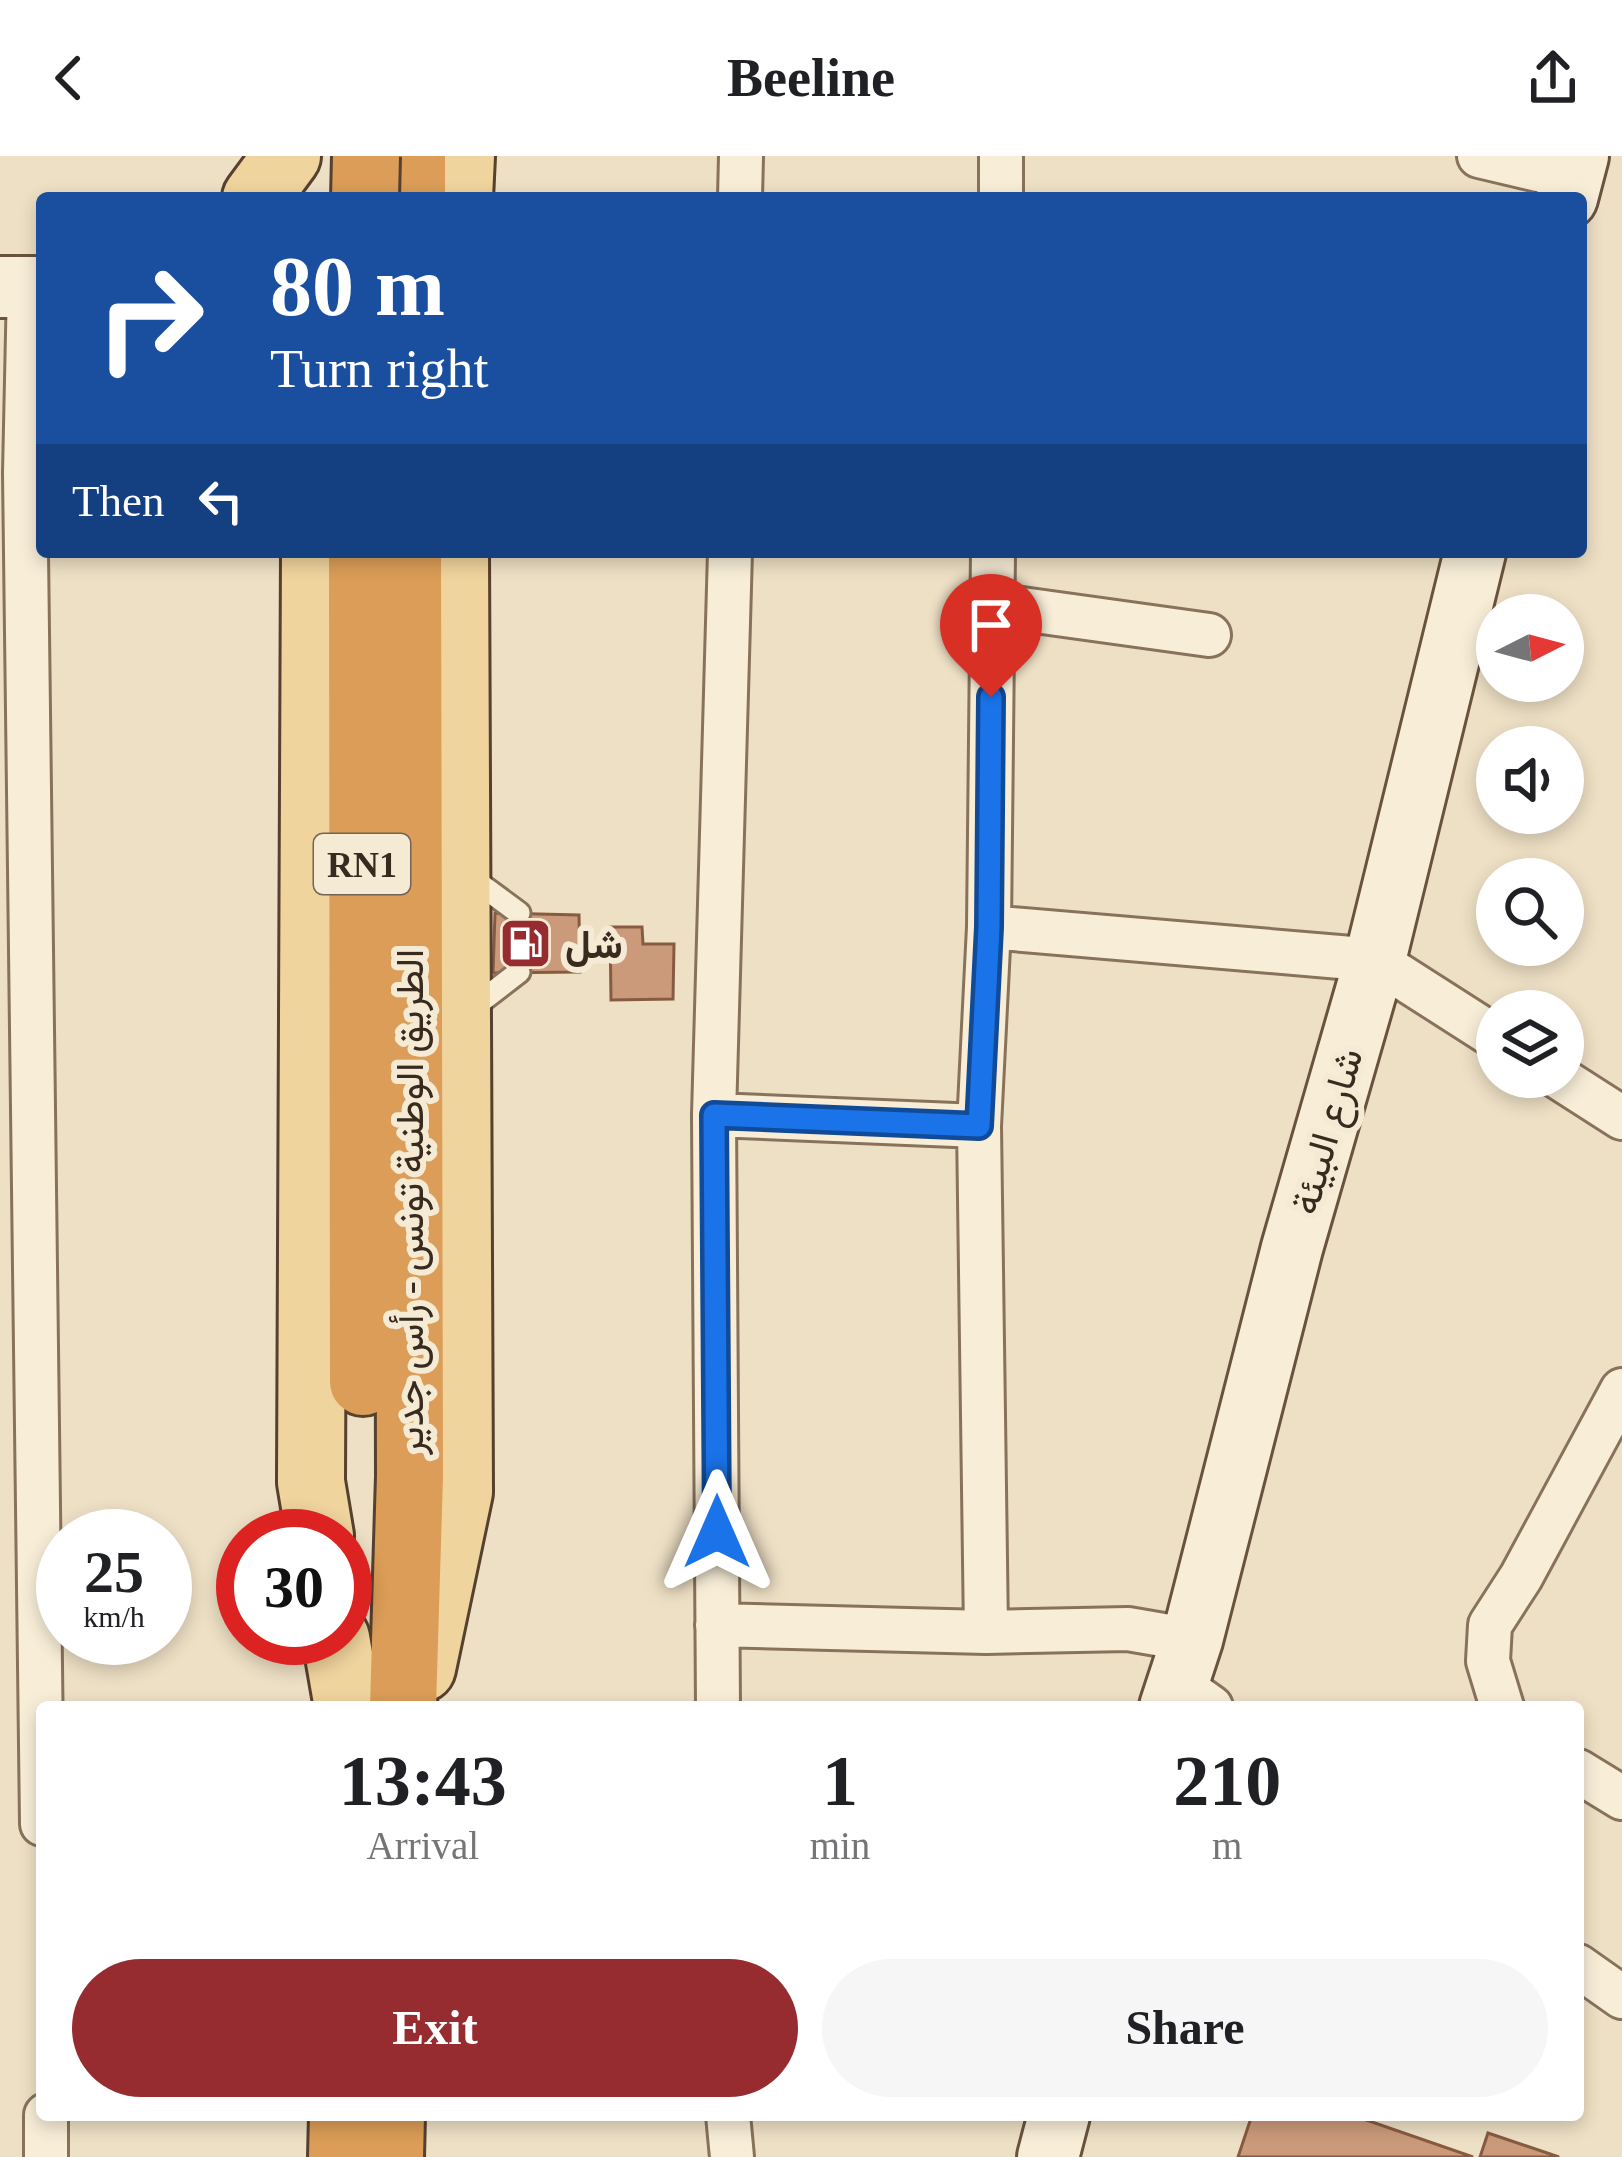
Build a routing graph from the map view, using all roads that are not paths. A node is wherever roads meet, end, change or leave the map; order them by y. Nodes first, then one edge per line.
1 (287, 156) edge
2 (319, 156) edge
3 (366, 156) edge
4 (412, 156) edge
5 (461, 156) edge
6 (741, 156) edge
7 (1001, 156) edge
8 (1479, 156) edge
9 (1573, 177) edge
10 (260, 192) edge
11 (318, 192) edge
12 (365, 192) edge
13 (409, 192) edge
14 (459, 192) edge
15 (740, 192) edge
16 (1000, 192) edge
17 (24, 287) edge
18 (315, 558) edge
19 (362, 558) edge
20 (408, 558) edge
21 (455, 558) edge
22 (730, 558) edge
23 (993, 558) edge
24 (1473, 558) edge
25 (992, 604) junction
26 (1209, 635) dead end
27 (457, 867) junction
28 (519, 913) dead end
29 (989, 927) junction
30 (1375, 960) junction
31 (519, 972) dead end
32 (457, 1020) junction
33 (1476, 1025) edge
34 (1584, 1094) edge
35 (714, 1115) junction
36 (1622, 1118) edge
37 (979, 1126) junction
38 (385, 1175) junction
39 (1622, 1390) edge
40 (315, 1509) edge
41 (718, 1624) junction
42 (986, 1632) junction
43 (341, 1665) edge
44 (1187, 1684) edge
45 (40, 1701) edge
46 (347, 1701) edge
47 (359, 1701) edge
48 (403, 1701) edge
49 (415, 1701) edge
50 (718, 1701) edge
51 (1500, 1701) edge
52 (1584, 1775) edge
53 (1622, 1798) edge
54 (1584, 1970) edge
55 (1622, 1997) edge
56 (46, 2121) edge
57 (344, 2121) edge
58 (391, 2121) edge
59 (729, 2121) edge
60 (1057, 2121) edge
61 (46, 2157) edge
62 (342, 2157) edge
63 (390, 2157) edge
64 (732, 2157) edge
65 (1048, 2157) edge

1 - 10 main road
2 - 11 main road
3 - 12 highway, bridge
4 - 13 highway
5 - 14 main road
6 - 15 street
7 - 16 street
8 - 9 street
17 - 45 street
18 - 40 main road
19 - 38 highway, الطريق الوطنية تونس - رأس جدير / RN1
20 - 38 highway, الطريق الوطنية تونس - رأس جدير / RN1
21 - 27 main road
22 - 35 street
23 - 25 street
24 - 30 main road, شارع البيئة
25 - 26 street
25 - 29 street
27 - 28 lane
27 - 32 main road
29 - 30 street
29 - 37 street
30 - 33 street
30 - 44 main road, شارع البيئة
31 - 32 lane
32 - 49 main road
34 - 36 street
35 - 37 street
35 - 41 street
37 - 42 street
38 - 47 highway, الطريق الوطنية تونس - رأس جدير / RN1
38 - 48 highway, الطريق الوطنية تونس - رأس جدير / RN1
39 - 51 street
41 - 42 street
41 - 50 street
42 - 44 street
43 - 46 main road
52 - 53 street
54 - 55 street
56 - 61 street
57 - 62 highway
58 - 63 highway
59 - 64 street
60 - 65 main road

